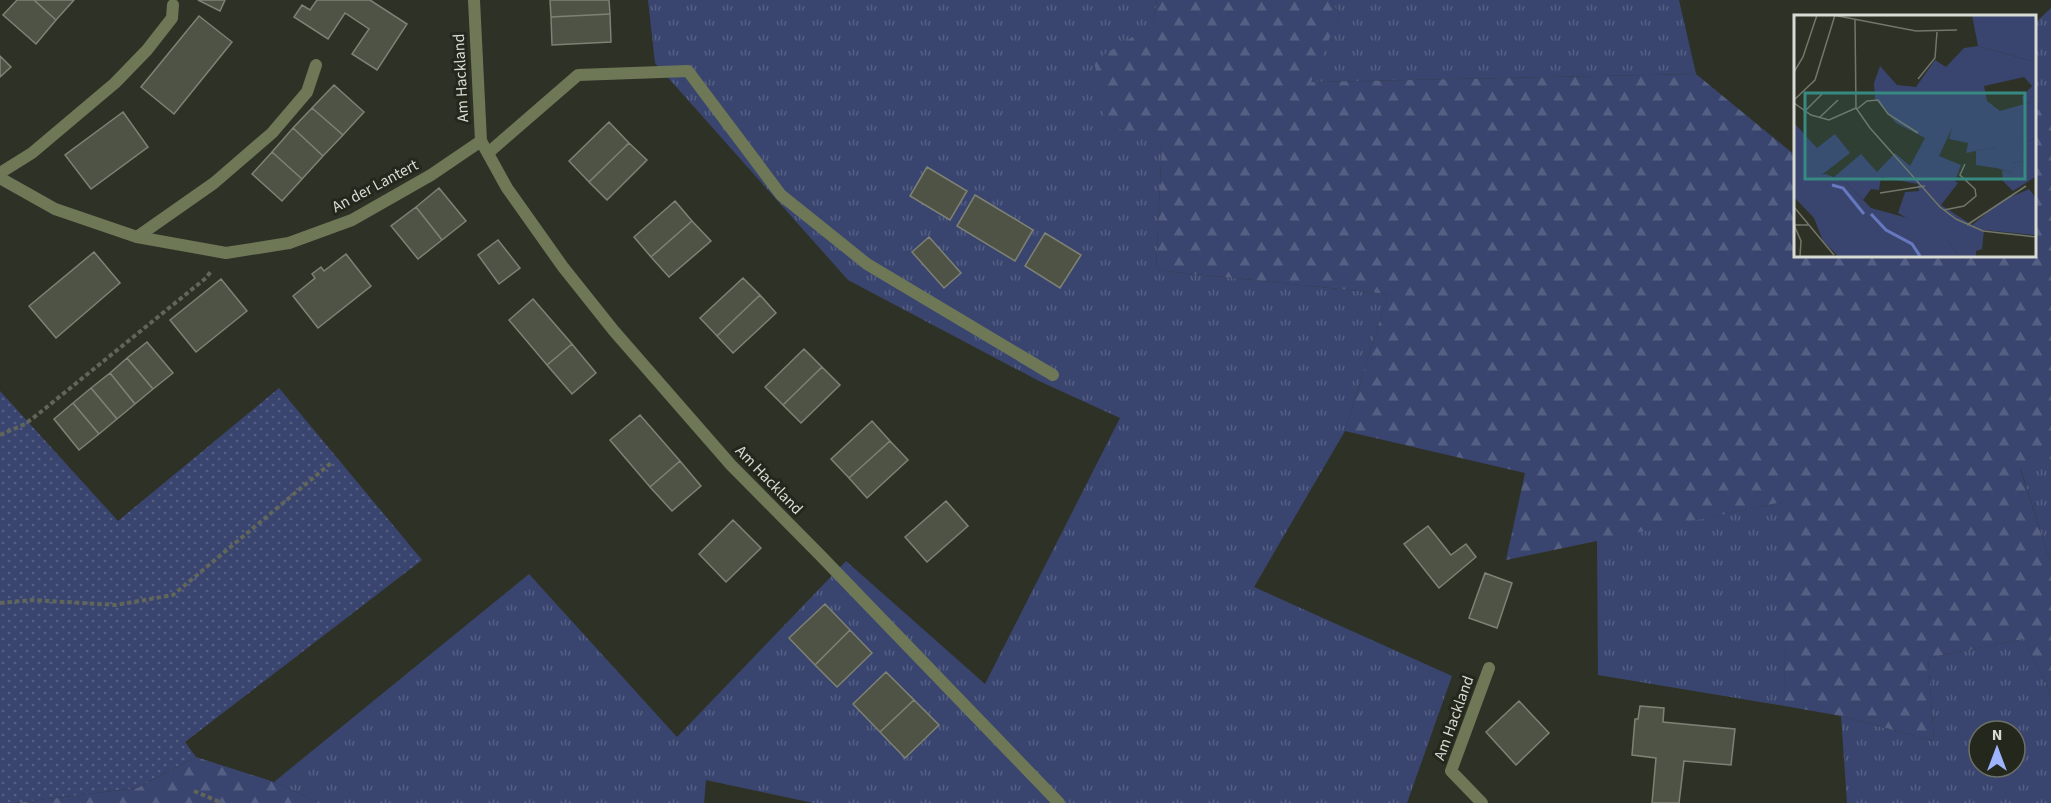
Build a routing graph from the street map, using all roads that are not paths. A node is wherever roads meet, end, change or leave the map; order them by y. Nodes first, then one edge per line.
1 (474, 0) edge
2 (172, 5) dead end
3 (316, 65) dead end
4 (481, 141) junction
5 (488, 153) junction
6 (0, 173) edge
7 (0, 178) edge
8 (136, 237) junction
9 (1053, 375) dead end
10 (1489, 668) dead end
11 (1059, 803) edge
12 (1482, 803) edge

1 - 4 street, Am Hackland
2 - 6 street
3 - 8 street
4 - 5 street, Am Hackland
4 - 8 street, An der Lantert
5 - 9 street
5 - 11 street, Am Hackland
7 - 8 street, An der Lantert
10 - 12 street, Am Hackland

